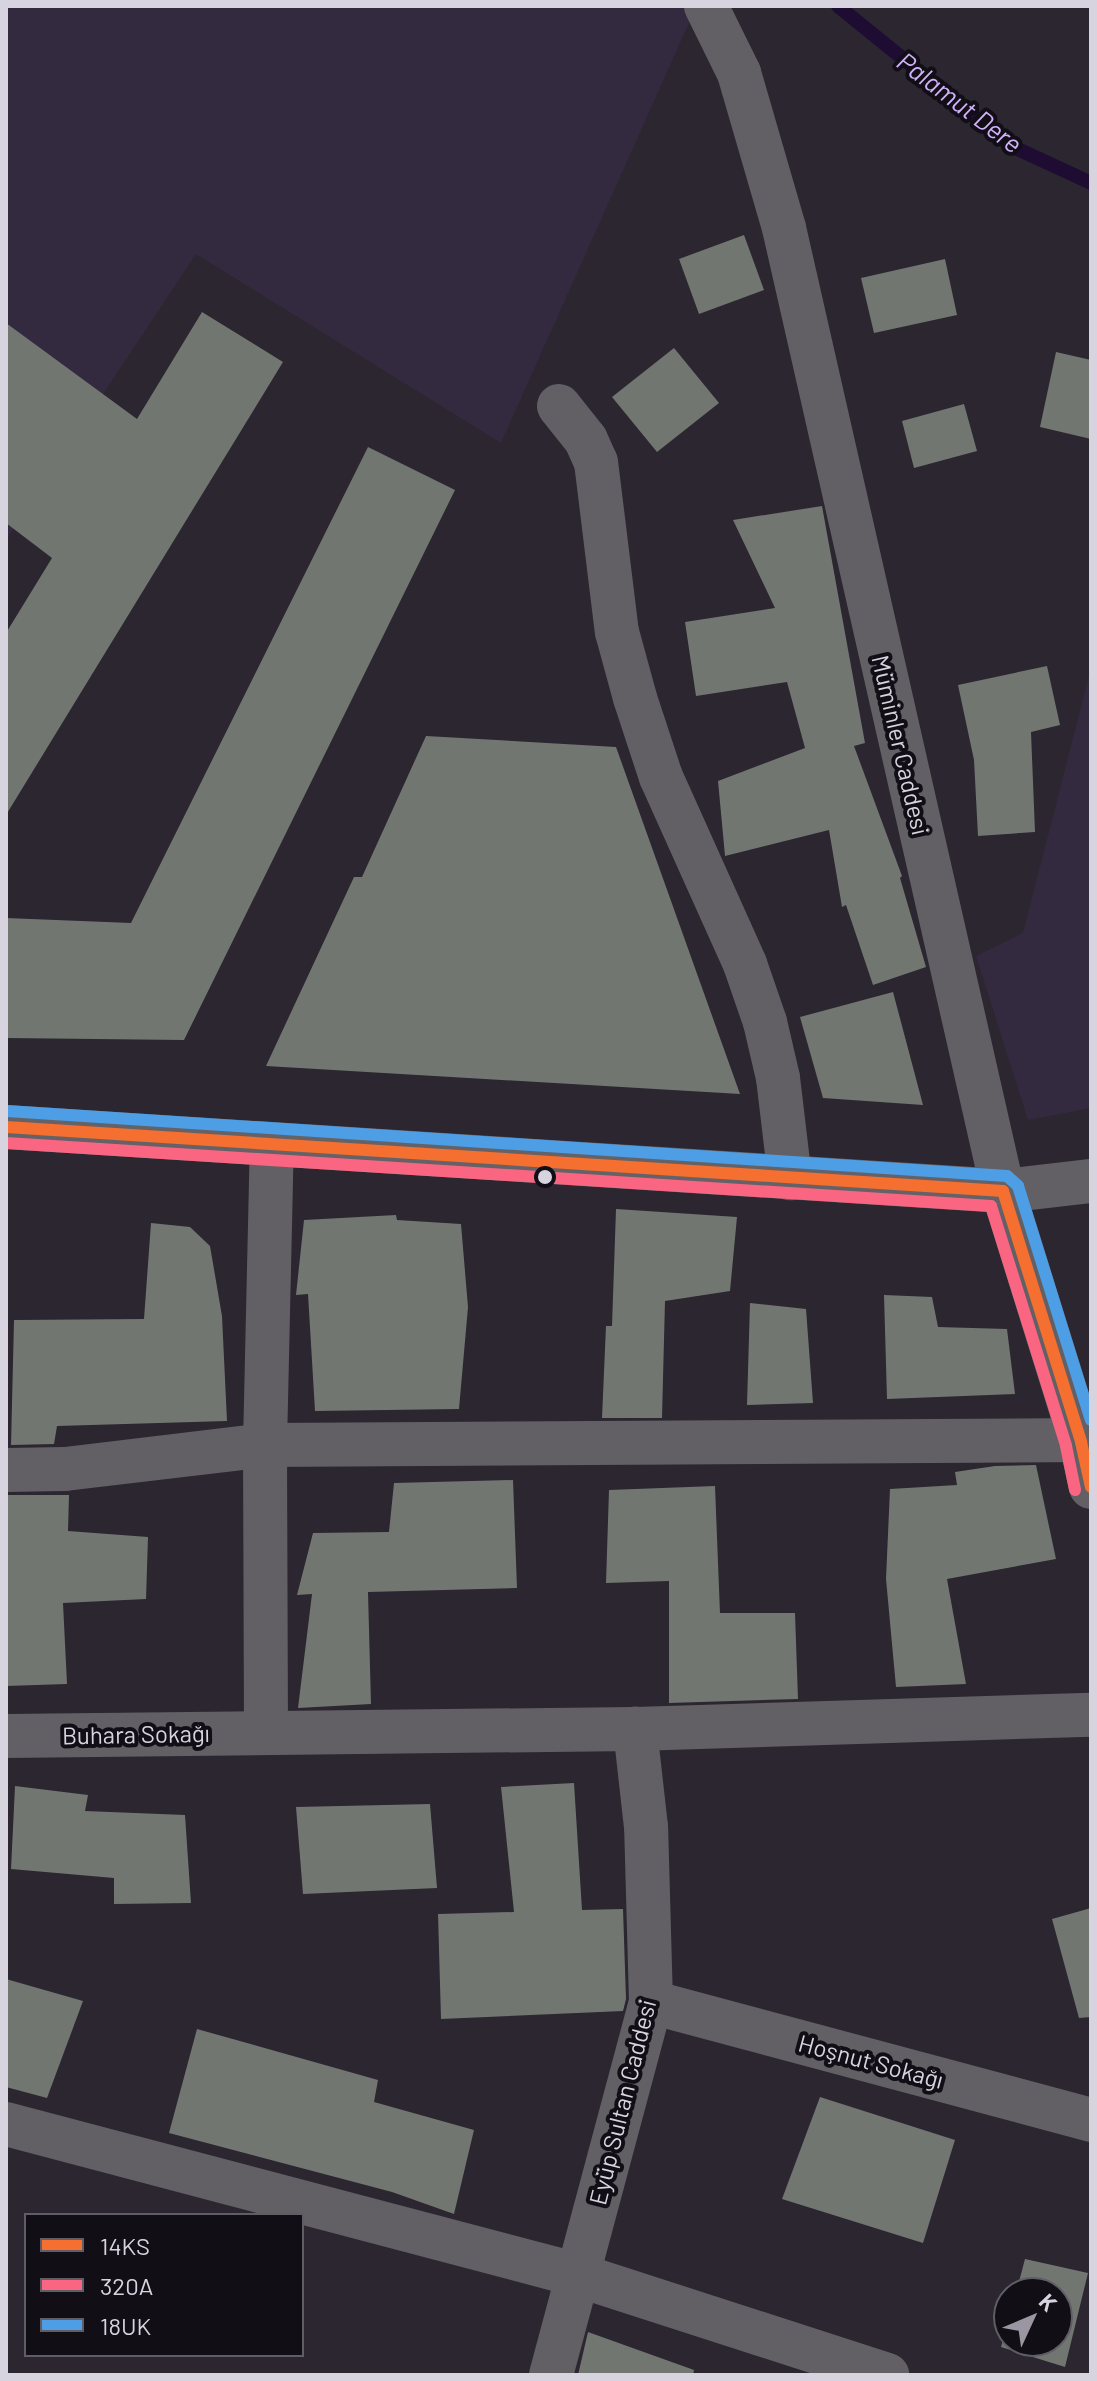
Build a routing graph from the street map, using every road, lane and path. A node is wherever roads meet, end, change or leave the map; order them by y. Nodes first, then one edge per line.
1 (706, 6) edge
2 (559, 406) dead end
3 (6, 1127) edge
4 (272, 1144) junction
5 (790, 1178) junction
6 (1091, 1181) edge
7 (1003, 1191) junction
8 (1086, 1441) edge
9 (265, 1445) junction
10 (6, 1470) edge
11 (1091, 1487) edge
12 (1091, 1715) edge
13 (635, 1729) junction
14 (266, 1732) junction
15 (6, 1736) edge
16 (651, 2002) junction
17 (1091, 2120) edge
18 (6, 2124) edge
19 (578, 2275) junction
20 (551, 2375) edge
21 (887, 2375) edge

1 - 7 street, Müminler Caddesi
2 - 5 street
3 - 4 main road
4 - 5 main road
4 - 9 street
5 - 7 main road
6 - 7 street
7 - 8 street, Müminler Caddesi
8 - 9 street
8 - 11 street, Müminler Caddesi
9 - 10 street
9 - 14 street
12 - 13 street, Buhara Sokağı
13 - 14 street, Buhara Sokağı
13 - 16 street, Eyüp Sultan Caddesi
14 - 15 street, Buhara Sokağı
16 - 17 street, Hoşnut Sokağı
16 - 19 street, Eyüp Sultan Caddesi
18 - 19 street
19 - 20 street, Eyüp Sultan Caddesi
19 - 21 street

